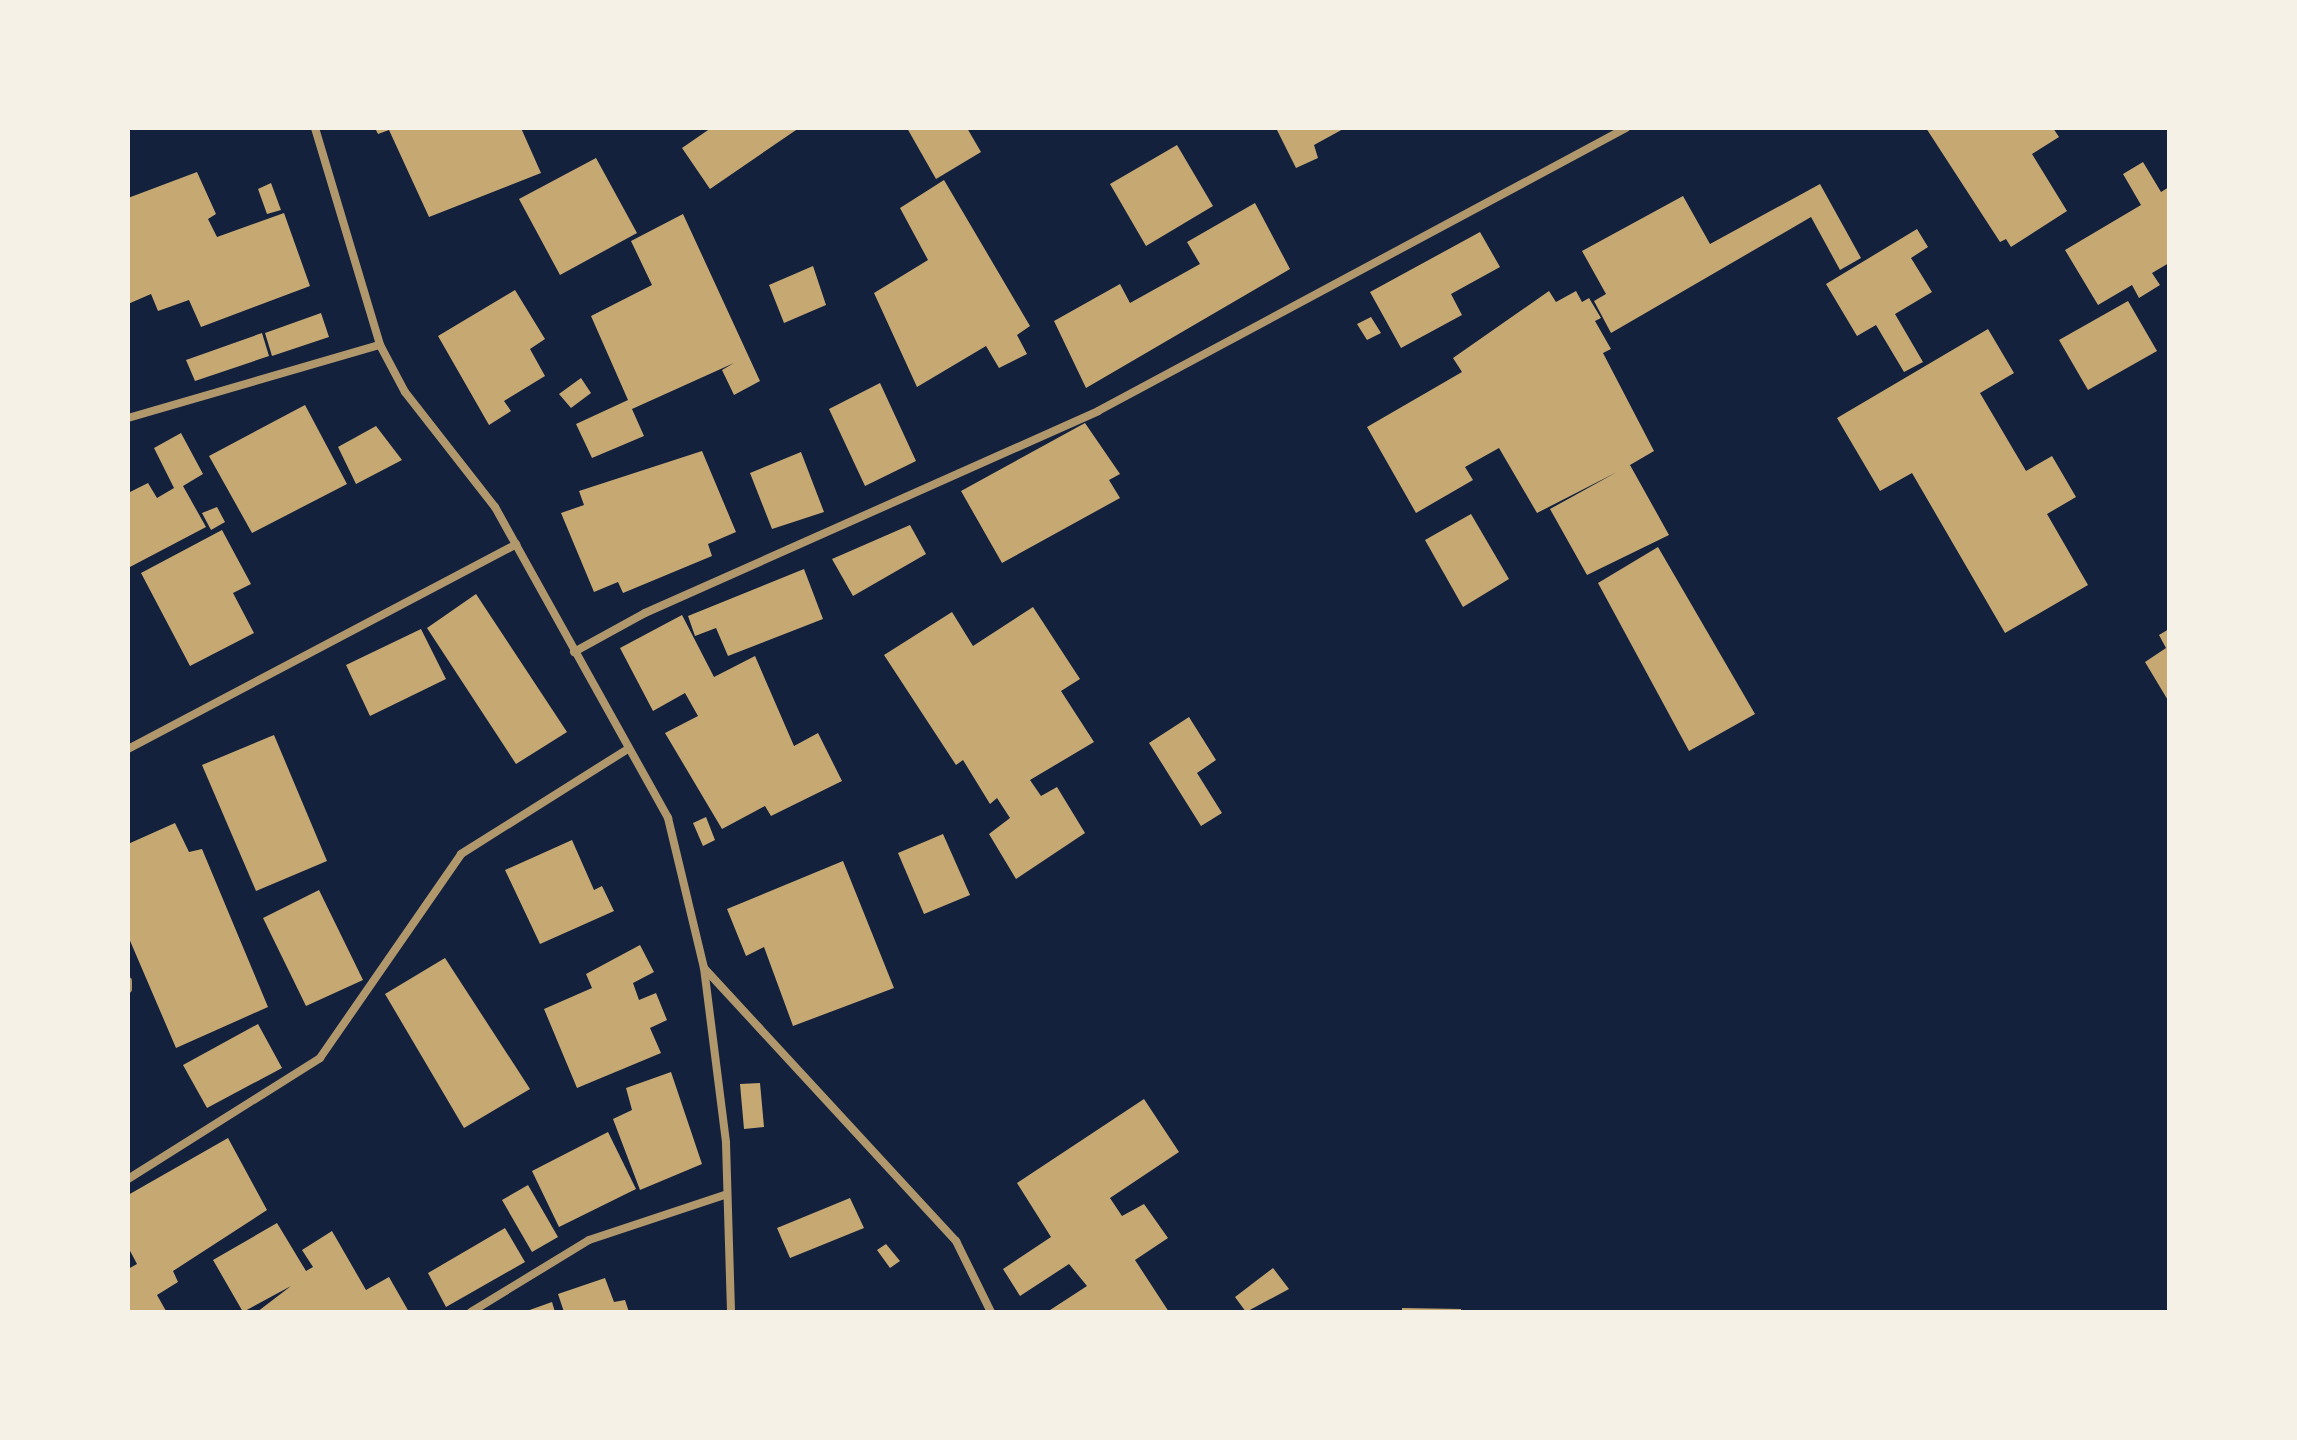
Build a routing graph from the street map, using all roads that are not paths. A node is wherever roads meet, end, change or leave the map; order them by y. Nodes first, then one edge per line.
1 (315, 128) edge
2 (1626, 128) edge
3 (380, 345) junction
4 (128, 418) edge
5 (516, 544) junction
6 (574, 652) junction
7 (128, 749) edge
8 (628, 749) junction
9 (704, 968) junction
10 (128, 981) edge
11 (128, 989) edge
12 (128, 1179) edge
13 (724, 1195) junction
14 (471, 1312) edge
15 (731, 1312) edge
16 (991, 1312) edge

1 - 3 street
2 - 6 street
3 - 4 street
3 - 5 street
5 - 6 street
5 - 7 street
6 - 8 street
8 - 9 street
8 - 12 street
9 - 13 street
9 - 16 street
10 - 11 street
13 - 14 street
13 - 15 street

